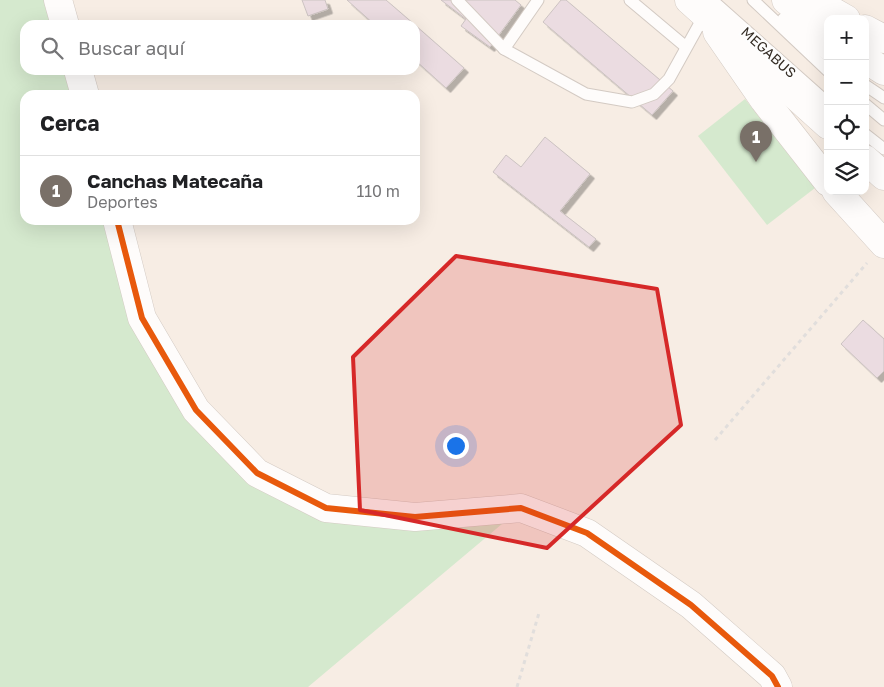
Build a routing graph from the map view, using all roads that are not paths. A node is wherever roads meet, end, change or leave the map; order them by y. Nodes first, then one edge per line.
1 (58, 0) edge
2 (457, 0) edge
3 (538, 0) edge
4 (630, 0) edge
5 (754, 0) edge
6 (760, 0) edge
7 (786, 0) edge
8 (813, 0) edge
9 (702, 5) edge
10 (839, 15) edge
11 (64, 20) edge
12 (824, 31) edge
13 (869, 31) edge
14 (884, 39) edge
15 (686, 47) junction
16 (504, 49) junction
17 (824, 53) edge
18 (867, 60) edge
19 (824, 67) edge
20 (884, 71) edge
21 (79, 75) edge
22 (869, 88) edge
23 (84, 90) edge
24 (884, 98) edge
25 (824, 100) edge
26 (866, 105) edge
27 (884, 120) edge
28 (824, 121) edge
29 (869, 137) edge
30 (884, 149) edge
31 (869, 163) edge
32 (884, 176) edge
33 (824, 177) edge
34 (840, 195) edge
35 (118, 225) edge
36 (884, 244) edge
37 (778, 687) edge

1 - 11 street
2 - 16 lane
3 - 16 lane
4 - 15 lane
5 - 19 lane
6 - 17 lane
7 - 12 street
8 - 10 street
9 - 15 lane
9 - 25 lane, MEGABUS
9 - 28 street
9 - 33 street
13 - 14 street
15 - 16 lane
18 - 20 street
21 - 23 street
22 - 24 lane
26 - 27 lane
29 - 30 lane
31 - 32 street
34 - 36 street
35 - 37 street

